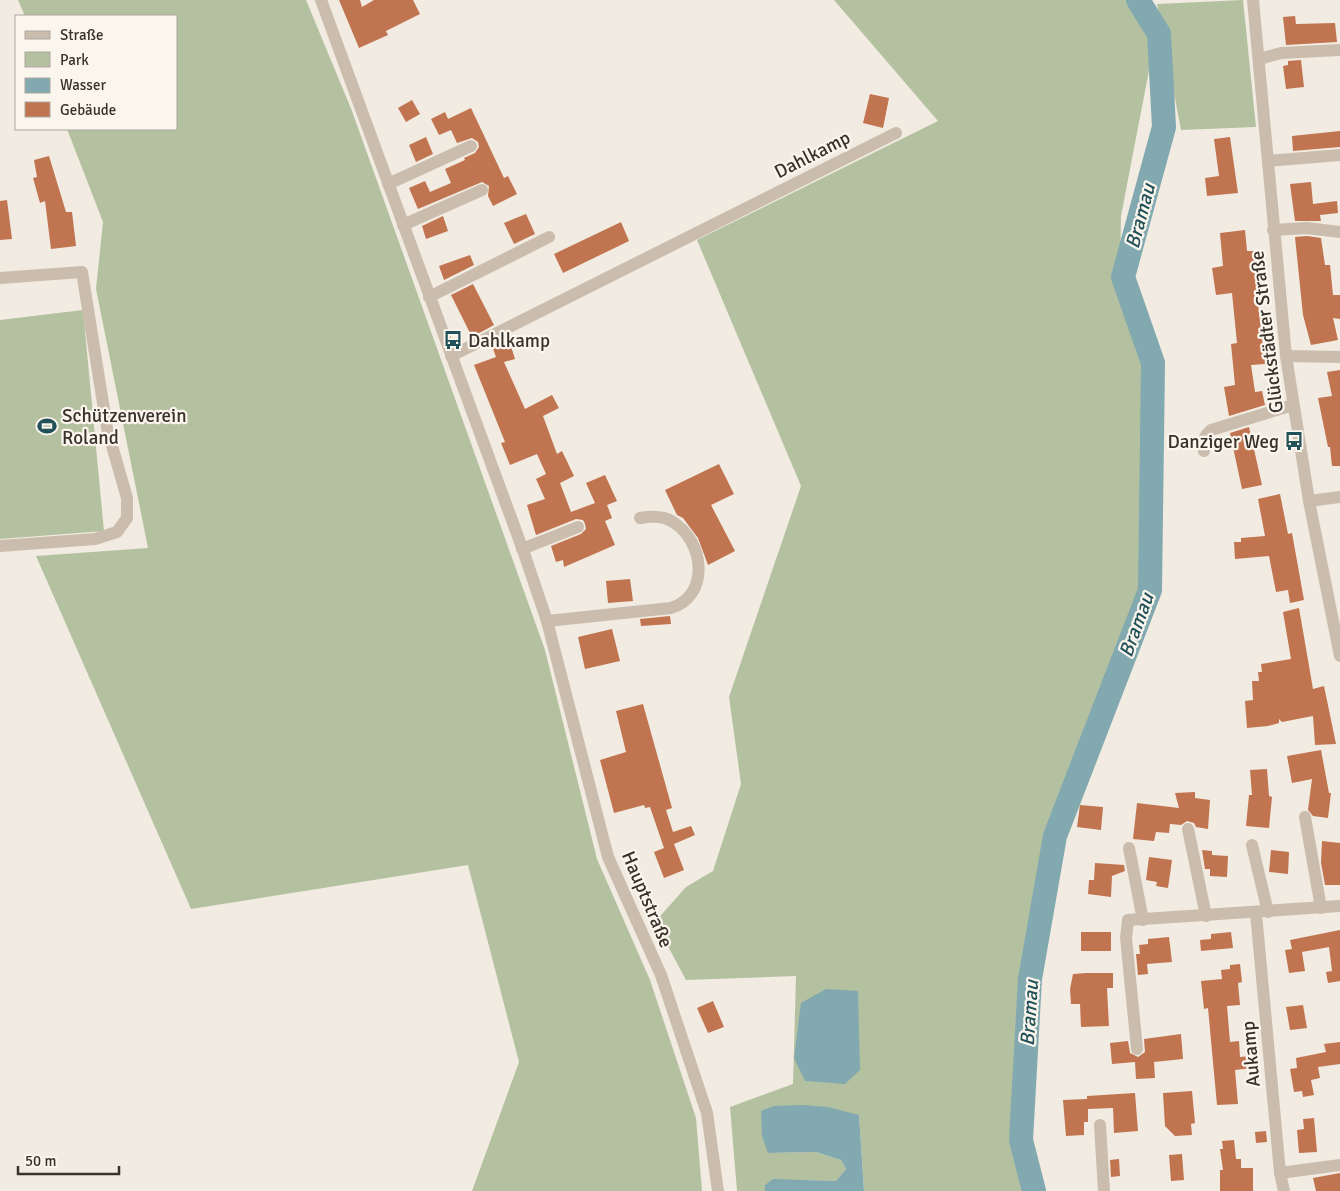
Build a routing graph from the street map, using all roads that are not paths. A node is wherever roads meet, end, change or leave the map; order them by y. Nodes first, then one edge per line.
1 (320, 0) edge
2 (1254, 0) edge
3 (1340, 50) edge
4 (1259, 58) junction
5 (896, 133) dead end
6 (471, 146) dead end
7 (1340, 154) edge
8 (1268, 160) junction
9 (388, 184) junction
10 (482, 190) dead end
11 (403, 225) junction
12 (1273, 230) junction
13 (1340, 232) edge
14 (550, 237) dead end
15 (0, 278) edge
16 (430, 297) junction
17 (451, 356) junction
18 (1286, 356) junction
19 (1340, 357) edge
20 (1293, 405) junction
21 (1204, 452) dead end
22 (1340, 497) edge
23 (1309, 501) junction
24 (640, 518) dead end
25 (578, 527) dead end
26 (0, 546) edge
27 (522, 549) junction
28 (547, 621) junction
29 (1338, 641) edge
30 (1340, 656) edge
31 (1305, 817) dead end
32 (1188, 829) dead end
33 (1252, 845) dead end
34 (1129, 848) dead end
35 (1340, 906) edge
36 (1321, 908) junction
37 (1262, 912) junction
38 (1206, 916) junction
39 (1143, 920) junction
40 (1137, 1049) dead end
41 (1100, 1125) dead end
42 (1340, 1165) edge
43 (1280, 1173) junction
44 (718, 1191) edge
45 (1104, 1191) edge
46 (1284, 1191) edge

1 - 9 street
2 - 4 street, Glückstädter Straße
3 - 4 street
4 - 8 street, Glückstädter Straße
5 - 17 street, Dahlkamp
6 - 9 street
7 - 8 street
8 - 12 street, Glückstädter Straße
9 - 11 street
10 - 11 street
11 - 16 street
12 - 13 street
12 - 18 street, Glückstädter Straße
14 - 16 street
15 - 26 street
16 - 17 street
17 - 27 street
18 - 19 street
18 - 20 street, Glückstädter Straße
20 - 21 street
20 - 23 street, Glückstädter Straße
22 - 23 street
23 - 29 street, Glückstädter Straße
24 - 28 street
25 - 27 street
27 - 28 street
28 - 44 street, Hauptstraße
29 - 30 street, Glückstädter Straße
31 - 36 street
32 - 38 street
33 - 37 street, Aukamp
34 - 39 street
35 - 36 street
36 - 37 street
37 - 38 street
37 - 43 street, Aukamp
38 - 39 street
39 - 40 street
41 - 45 street
42 - 43 street
43 - 46 street, Aukamp

